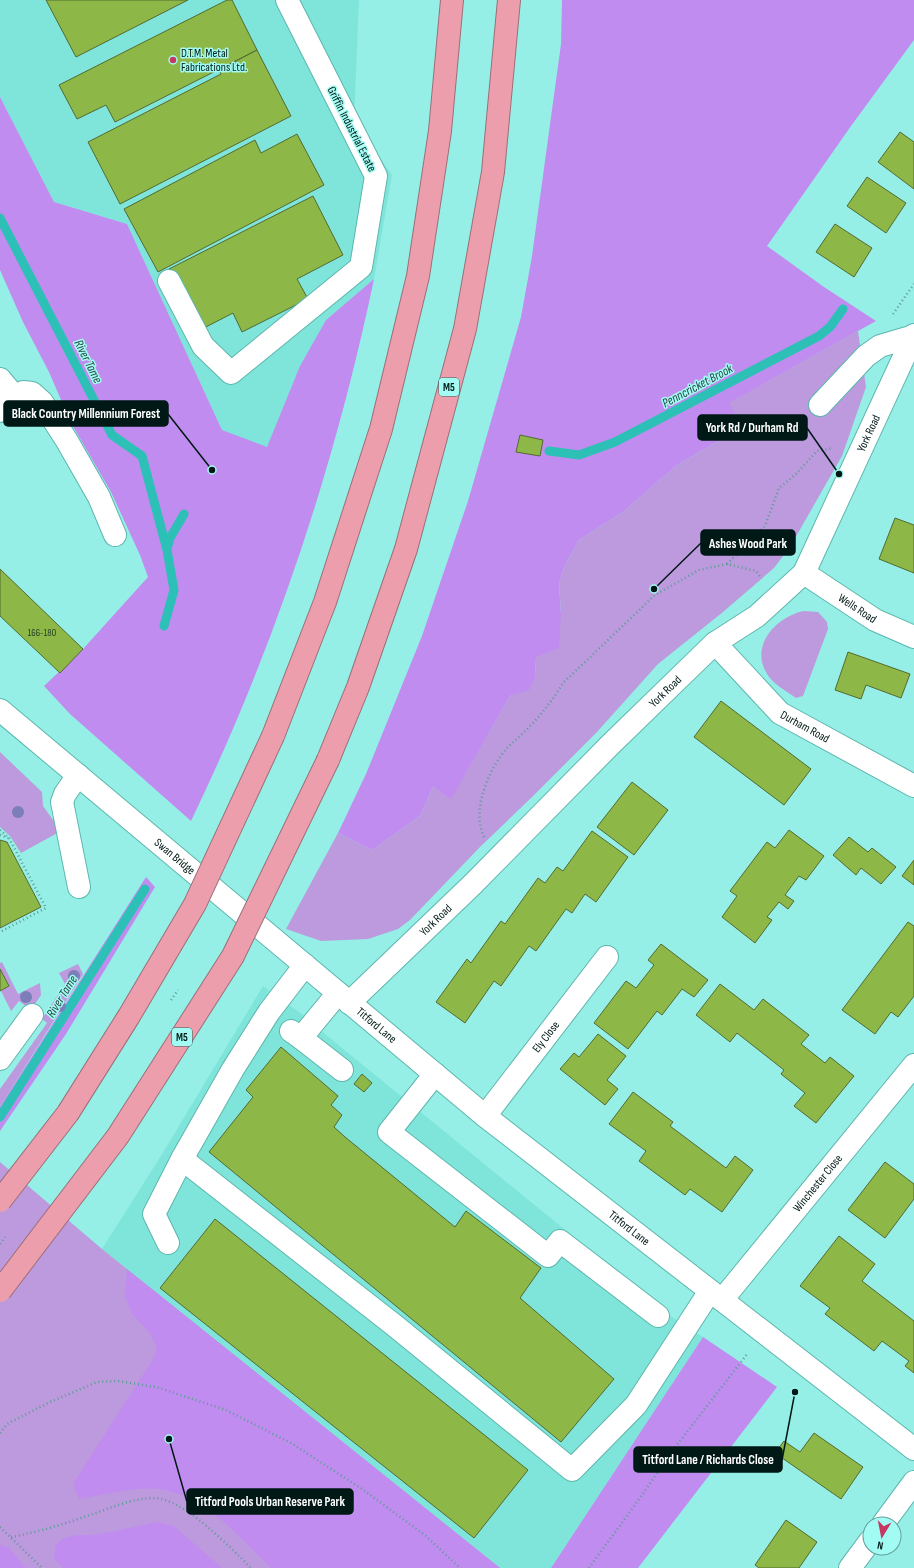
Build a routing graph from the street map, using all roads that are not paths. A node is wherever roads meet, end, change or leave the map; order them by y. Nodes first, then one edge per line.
1 (287, 0) edge
2 (452, 0) edge
3 (509, 0) edge
4 (169, 281) dead end
5 (914, 336) edge
6 (0, 379) edge
7 (7, 404) edge
8 (820, 405) dead end
9 (115, 535) dead end
10 (804, 573) junction
11 (914, 637) edge
12 (715, 643) junction
13 (0, 710) edge
14 (78, 775) junction
15 (914, 786) edge
16 (79, 887) dead end
17 (607, 957) dead end
18 (305, 965) junction
19 (344, 998) junction
20 (32, 1015) dead end
21 (0, 1059) edge
22 (914, 1065) edge
23 (342, 1070) dead end
24 (435, 1074) junction
25 (485, 1116) junction
26 (182, 1159) junction
27 (0, 1201) edge
28 (168, 1243) dead end
29 (0, 1291) edge
30 (716, 1296) junction
31 (658, 1316) dead end
32 (914, 1449) edge
33 (914, 1482) edge
34 (888, 1516) edge
35 (862, 1552) edge
36 (850, 1568) edge

1 - 4 street, Griffin Industrial Estate
2 - 27 highway, bridge
3 - 29 highway, M5, bridge
5 - 8 street
5 - 10 street, York Road
6 - 7 street
7 - 9 street
10 - 11 street, Wells Road
10 - 12 street, York Road
12 - 15 street, Durham Road
12 - 19 street, York Road
13 - 14 street, Swan Bridge
14 - 16 street
14 - 18 street, Swan Bridge
17 - 25 street, Ely Close
18 - 19 street, Swan Bridge
18 - 26 street
19 - 23 street, York Road
19 - 24 street, Titford Lane
20 - 21 street
22 - 30 street, Winchester Close
24 - 25 street, Titford Lane
24 - 31 street
25 - 30 street, Titford Lane
26 - 28 street
26 - 30 street, Winchester Close
30 - 32 street, Titford Lane
33 - 34 street
35 - 36 street

